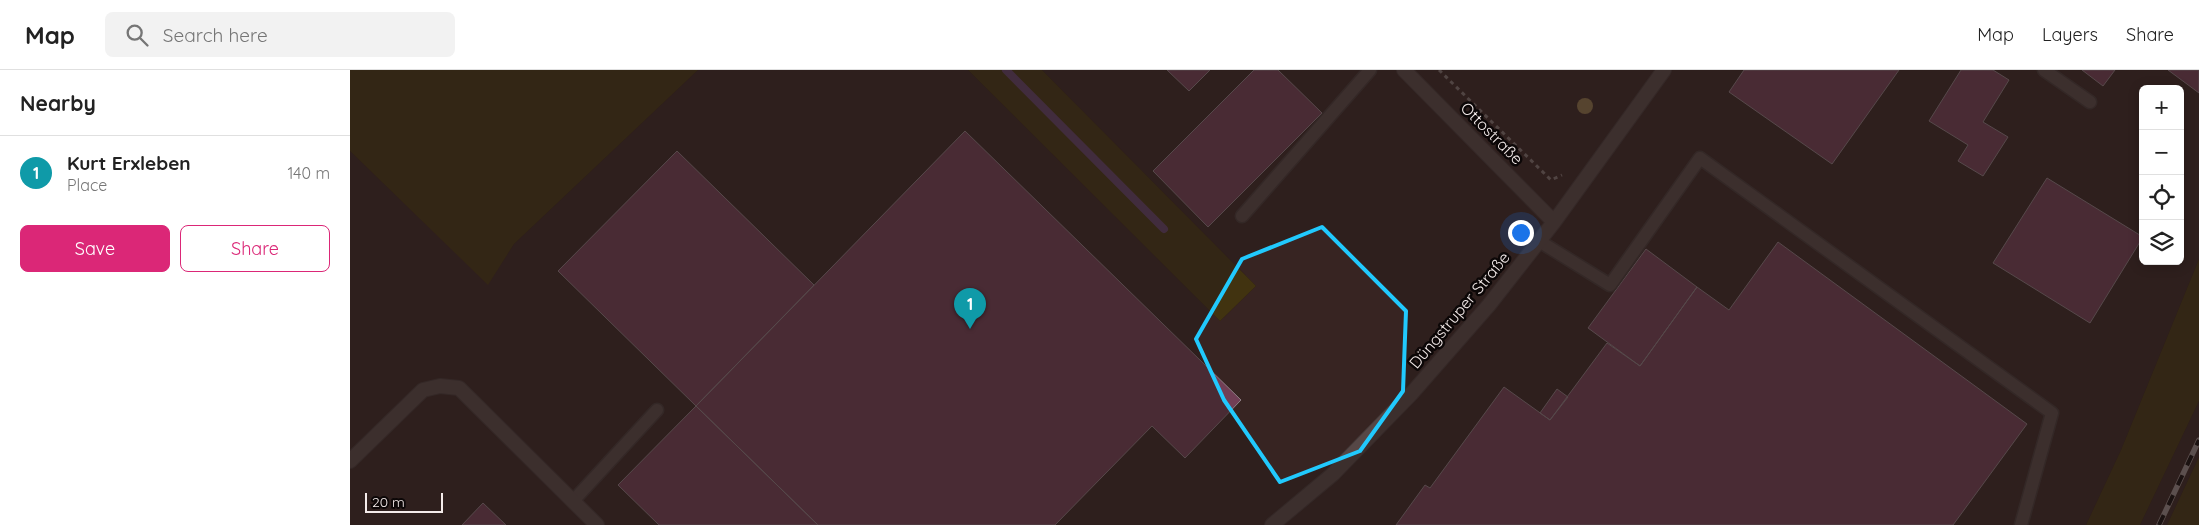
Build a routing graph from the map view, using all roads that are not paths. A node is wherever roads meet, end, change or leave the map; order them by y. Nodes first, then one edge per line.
1 (1370, 70) edge
2 (1404, 70) edge
3 (1664, 70) edge
4 (2044, 70) edge
5 (2090, 102) dead end
6 (1242, 216) dead end
7 (1554, 222) junction
8 (1539, 241) junction
9 (657, 410) dead end
10 (350, 461) edge
11 (573, 501) junction
12 (597, 525) edge
13 (1272, 525) edge
14 (2021, 525) edge

1 - 6 lane
2 - 7 street, Ottostraße
3 - 7 street, Düngstruper Straße
4 - 5 lane
7 - 8 street, Düngstruper Straße
8 - 13 street, Düngstruper Straße
8 - 14 lane
9 - 11 lane
10 - 11 street
11 - 12 street

